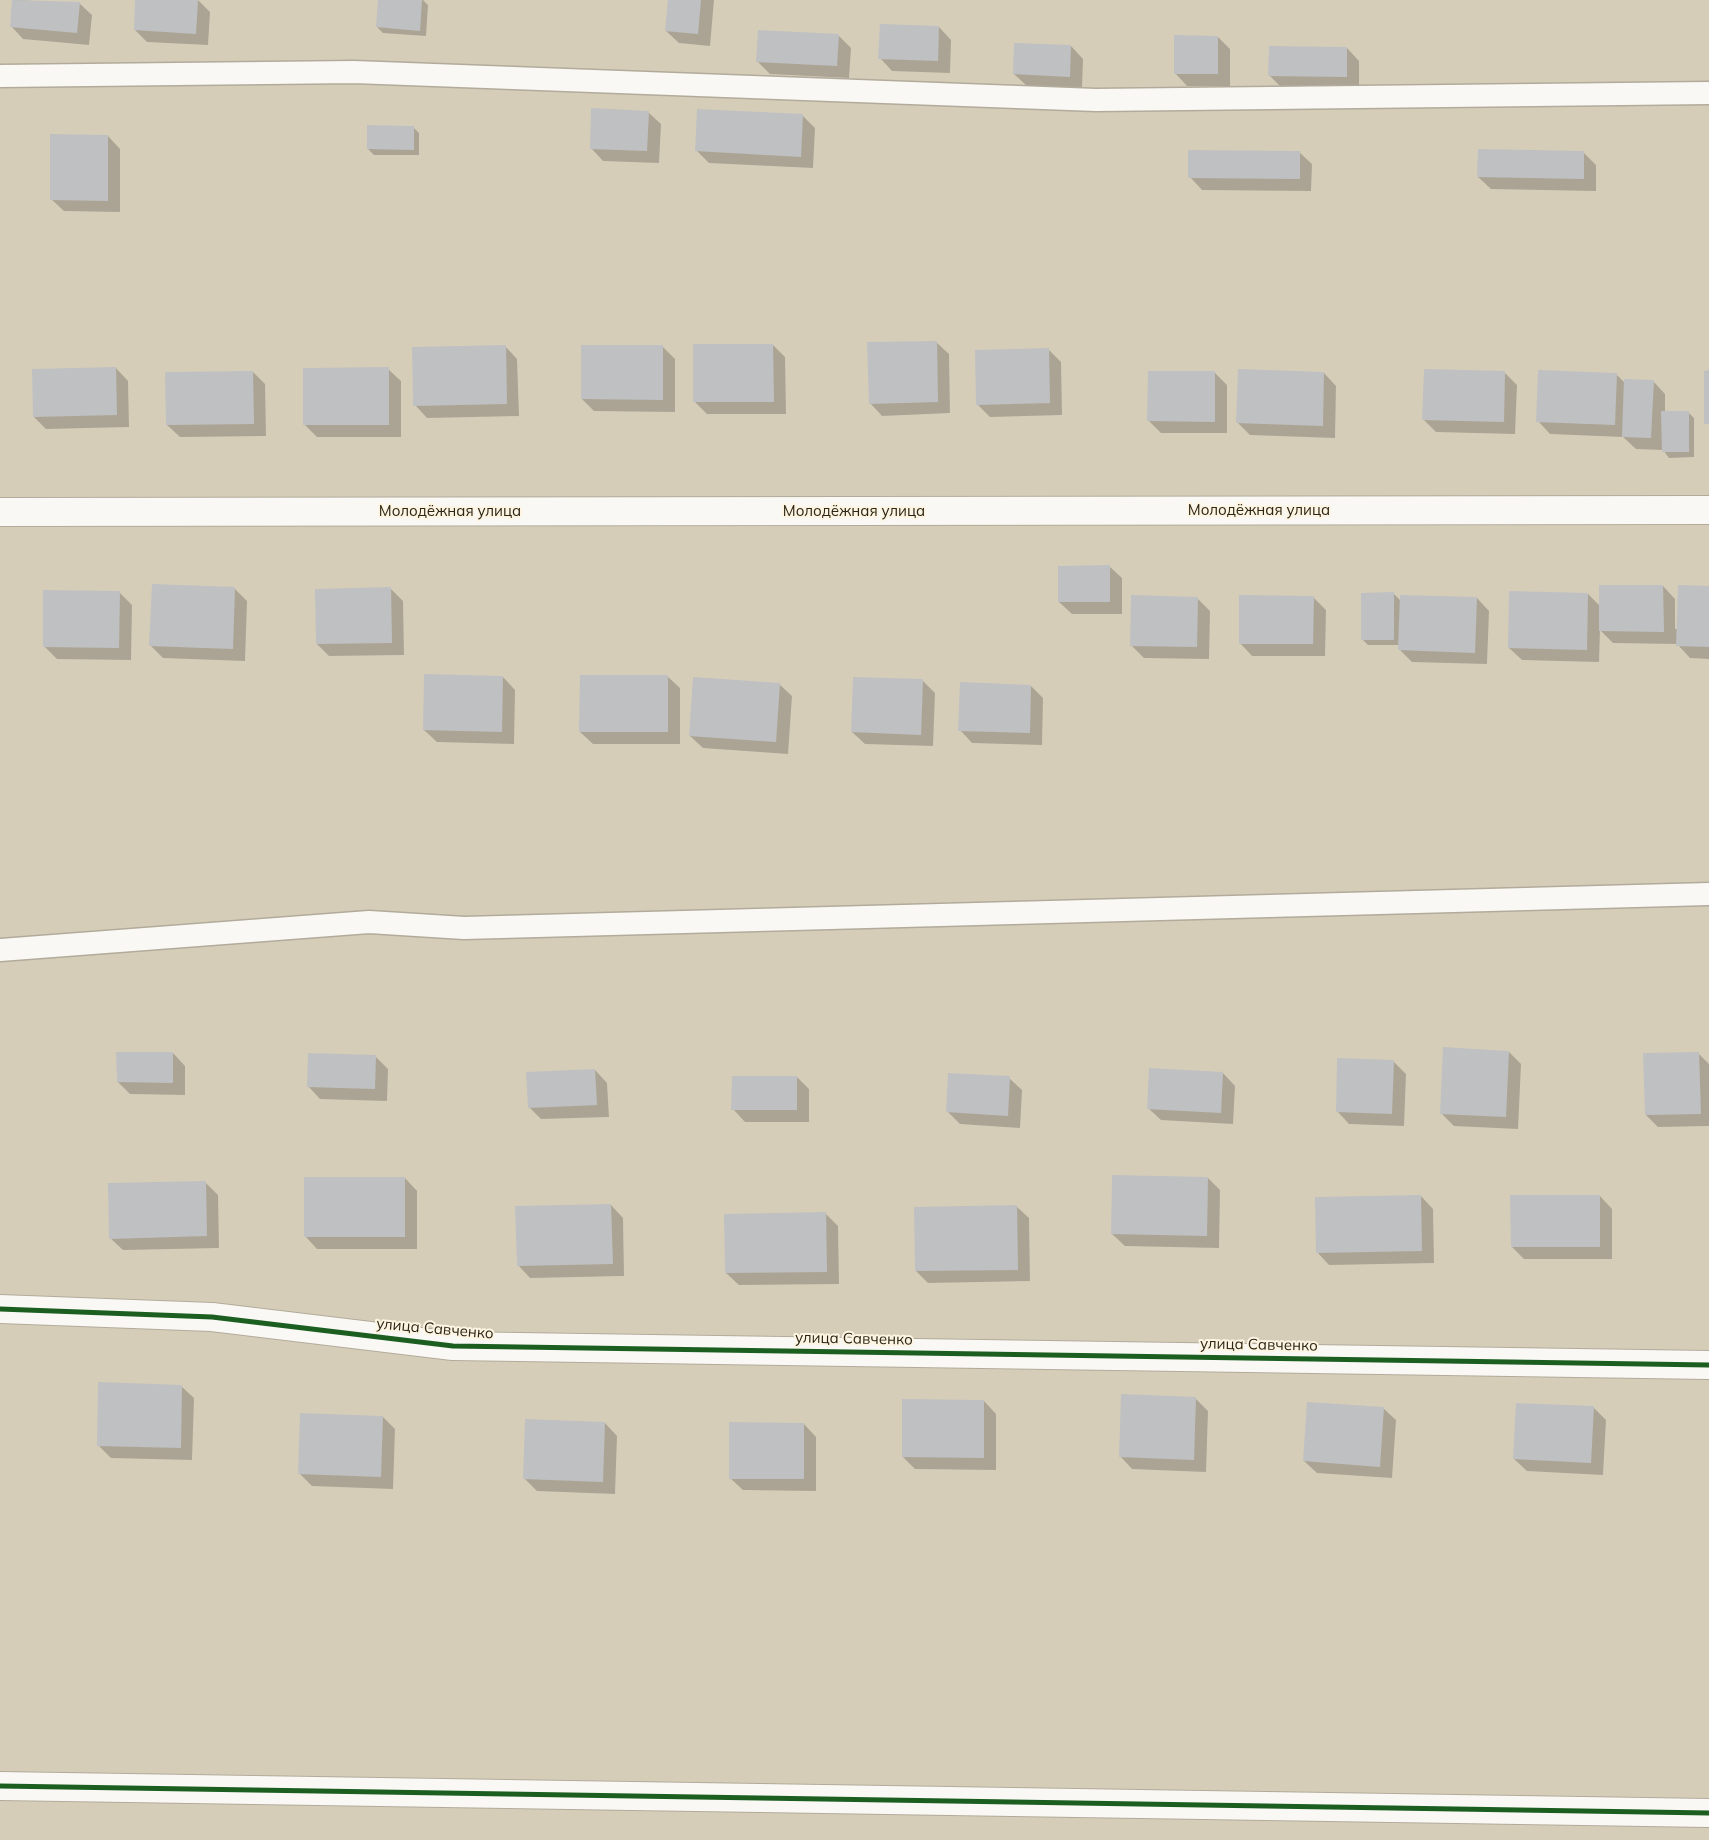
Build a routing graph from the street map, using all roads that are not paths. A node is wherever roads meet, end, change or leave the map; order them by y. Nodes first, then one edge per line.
1 (0, 76) edge
2 (1709, 93) edge
3 (1709, 510) edge
4 (0, 512) edge
5 (1709, 894) edge
6 (0, 950) edge
7 (0, 1309) edge
8 (1709, 1365) edge
9 (0, 1786) edge
10 (1709, 1813) edge

1 - 2 lane
3 - 4 street, Молодёжная улица
5 - 6 lane
7 - 8 street, улица Савченко
9 - 10 street

